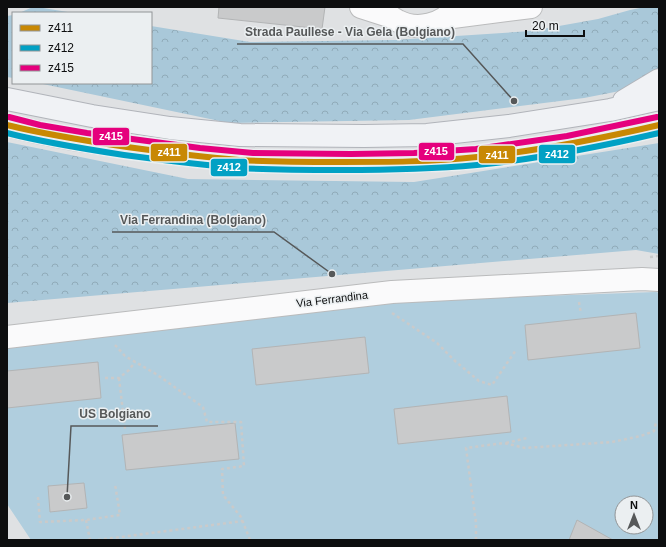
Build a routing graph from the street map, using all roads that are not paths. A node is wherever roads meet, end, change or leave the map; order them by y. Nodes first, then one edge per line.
1 (361, 7) edge
2 (531, 7) edge
3 (385, 12) edge
4 (450, 13) edge
5 (659, 80) edge
6 (7, 99) edge
7 (659, 99) edge
8 (610, 110) junction
9 (7, 125) edge
10 (659, 125) edge
11 (659, 280) edge
12 (7, 337) edge

1 - 3 street
2 - 4 street
3 - 4 street
5 - 8 main road
6 - 8 main road
7 - 8 main road
9 - 10 main road
11 - 12 street, Via Ferrandina

